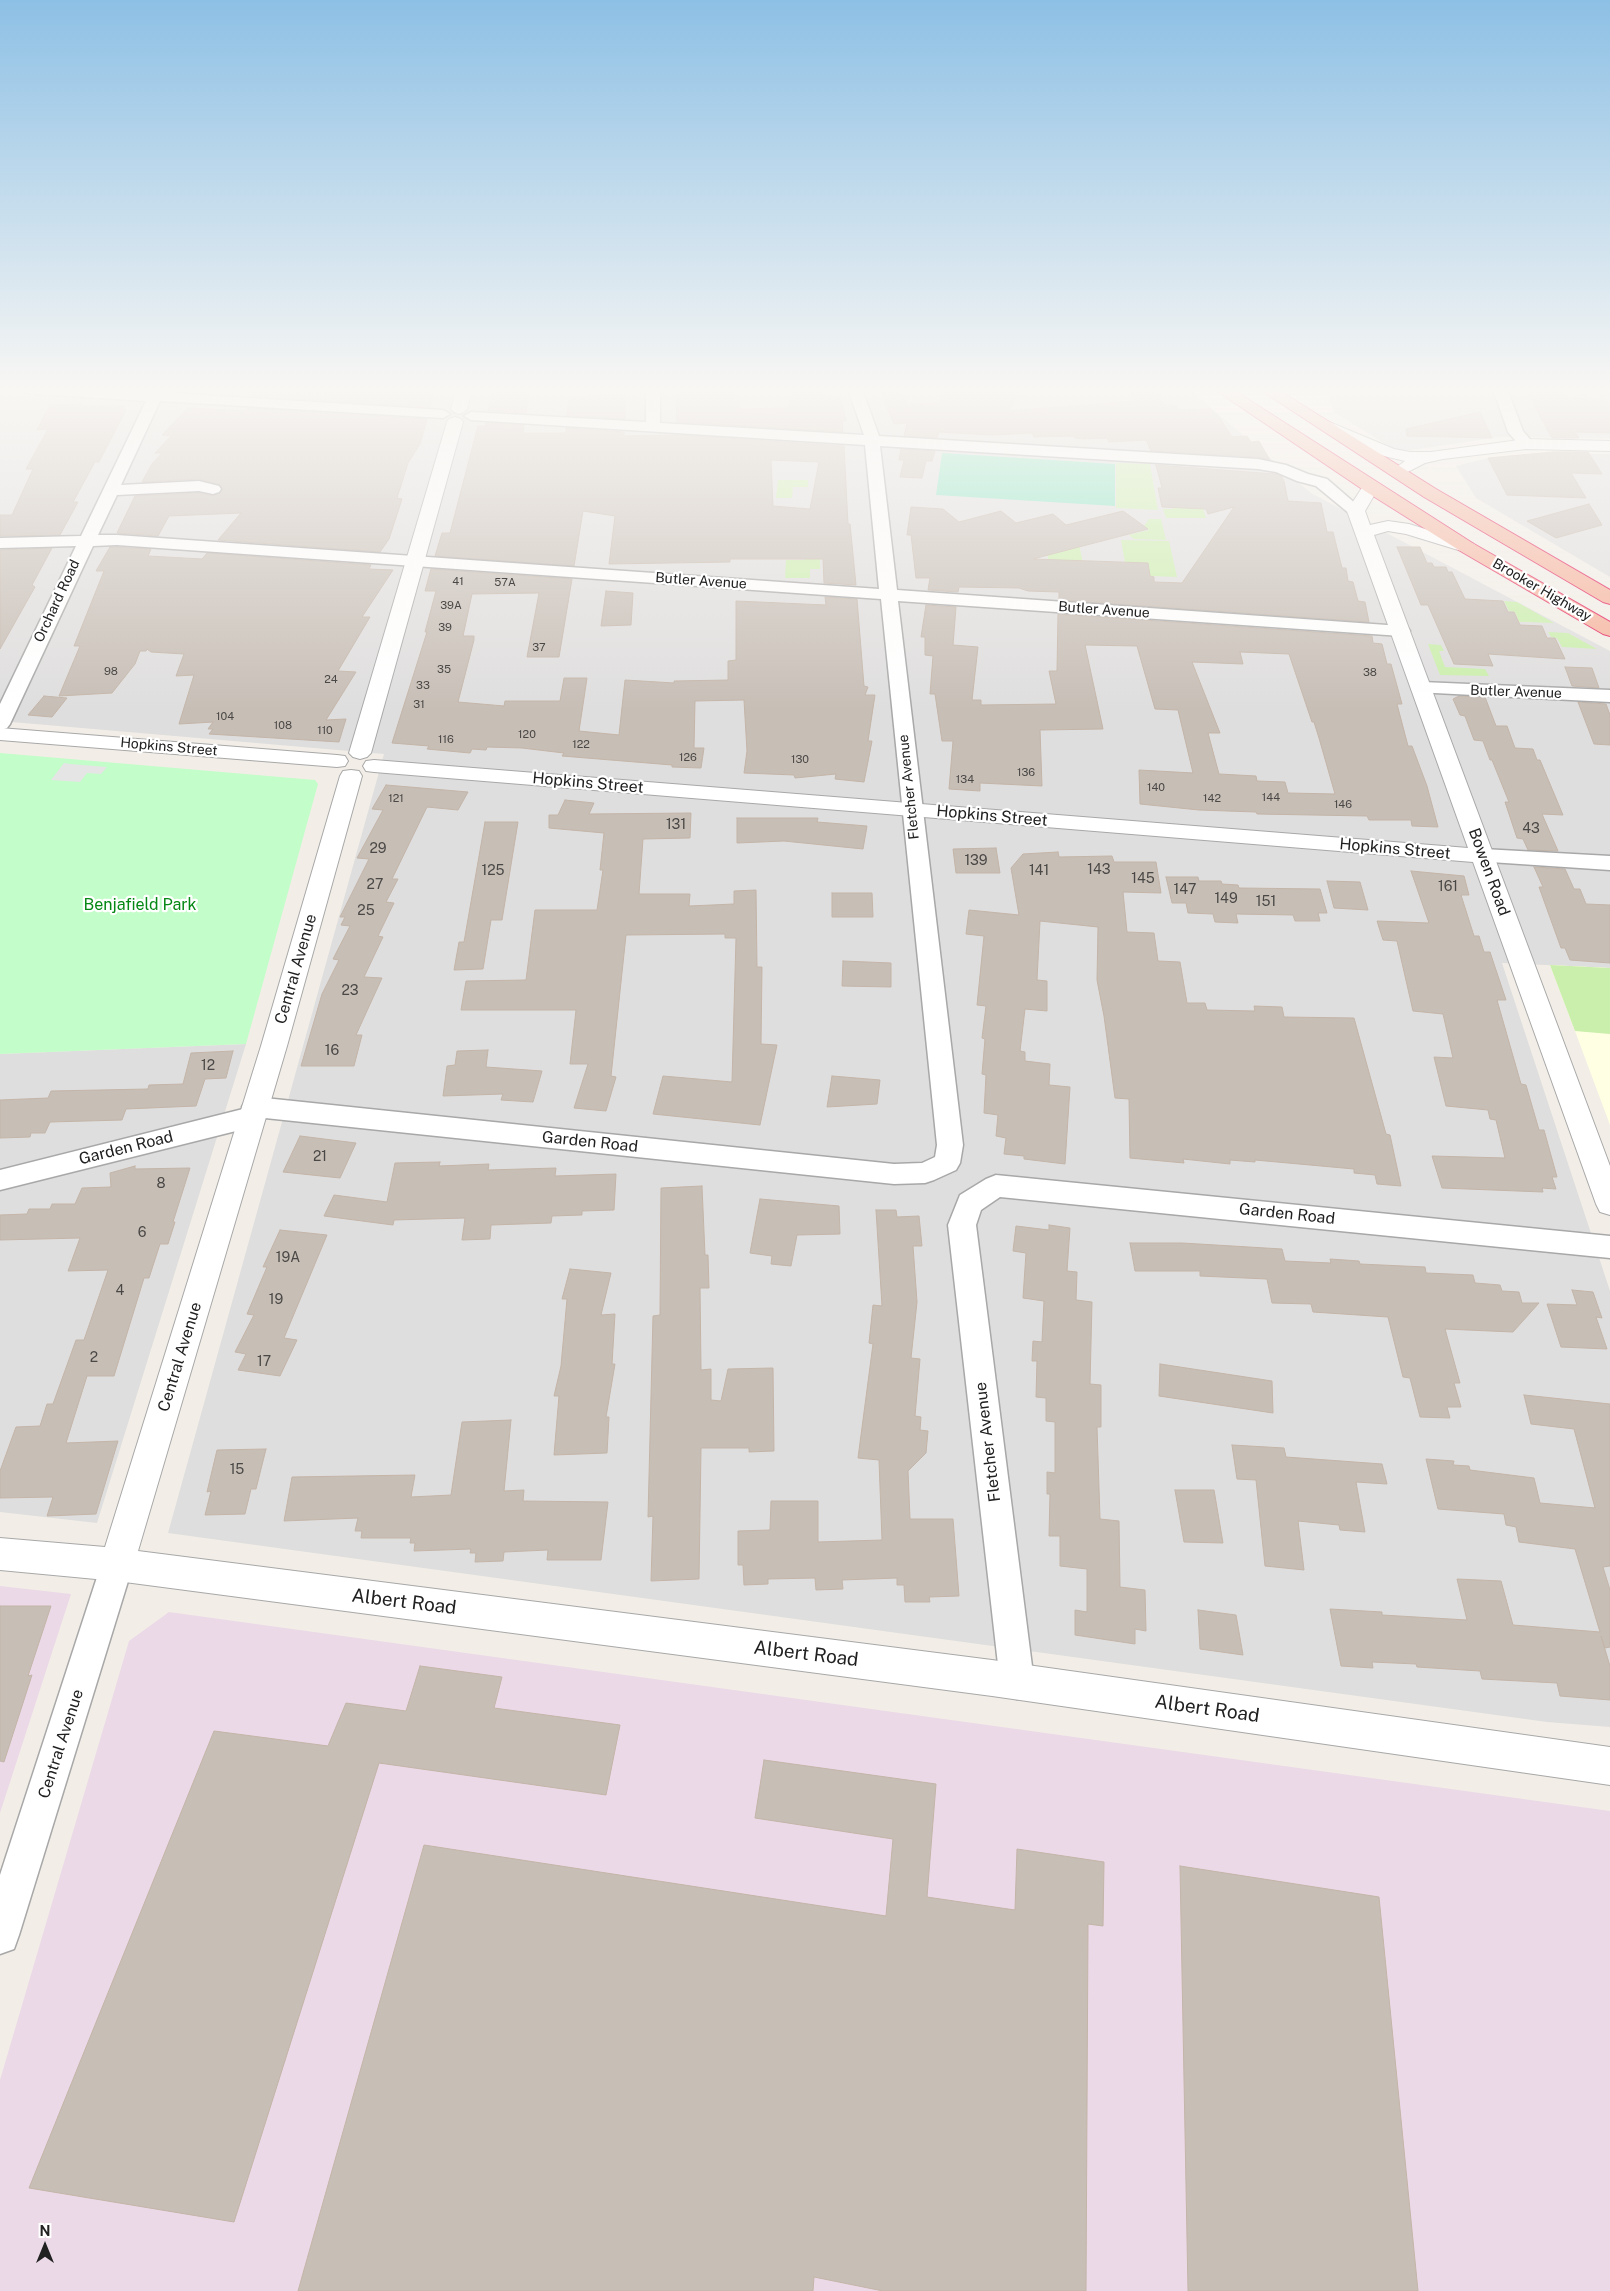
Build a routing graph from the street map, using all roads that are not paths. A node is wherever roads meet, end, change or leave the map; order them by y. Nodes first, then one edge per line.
1 (107, 496) edge
2 (434, 496) edge
3 (877, 496) edge
4 (1338, 496) edge
5 (1364, 496) edge
6 (1380, 496) edge
7 (1380, 496) edge
8 (1381, 496) edge
9 (1390, 496) edge
10 (1394, 496) edge
11 (1411, 496) edge
12 (1437, 496) edge
13 (1386, 501) junction
14 (1356, 511) junction
15 (86, 540) junction
16 (0, 543) edge
17 (1468, 548) junction
18 (415, 561) junction
19 (888, 594) junction
20 (1610, 598) edge
21 (1610, 624) edge
22 (1610, 630) edge
23 (1401, 631) junction
24 (1422, 688) junction
25 (1610, 696) edge
26 (0, 724) edge
27 (0, 734) edge
28 (367, 759) junction
29 (344, 769) junction
30 (912, 809) junction
31 (1483, 856) junction
32 (1610, 863) edge
33 (253, 1112) junction
34 (925, 1174) joint
35 (0, 1180) edge
36 (970, 1203) joint
37 (1610, 1204) edge
38 (1610, 1247) edge
39 (0, 1554) edge
40 (117, 1565) junction
41 (1017, 1682) junction
42 (1610, 1766) edge
43 (0, 1935) edge

1 - 15 street, Orchard Road
2 - 18 street
3 - 19 street, Fletcher Avenue
4 - 14 street
5 - 14 street
6 - 13 highway, Brooker Highway
7 - 13 highway
8 - 13 highway, Brooker Highway
9 - 13 street
10 - 13 street
11 - 13 highway, Brooker Highway
12 - 20 highway, Brooker Highway
13 - 14 street, Bowen Road
13 - 17 highway, Brooker Highway
13 - 17 street
13 - 21 highway
13 - 23 street, Bowen Road
15 - 16 street, Butler Avenue
15 - 18 street, Butler Avenue
15 - 26 street, Orchard Road
17 - 22 highway, Brooker Highway
18 - 19 street, Butler Avenue
18 - 28 street
19 - 23 street, Butler Avenue
19 - 30 street, Fletcher Avenue
23 - 24 street, Bowen Road
24 - 25 street, Butler Avenue
24 - 31 street, Bowen Road
27 - 29 street, Hopkins Street
28 - 29 street
28 - 30 street, Hopkins Street
29 - 33 street, Central Avenue
30 - 31 street, Hopkins Street
30 - 34 street, Fletcher Avenue
31 - 32 street, Hopkins Street
31 - 37 street, Bowen Road
33 - 34 street, Garden Road
33 - 35 street, Garden Road
33 - 40 street, Central Avenue
36 - 38 street, Garden Road
36 - 41 street, Fletcher Avenue
39 - 40 street, Albert Road
40 - 41 street, Albert Road
40 - 43 street, Central Avenue
41 - 42 street, Albert Road

